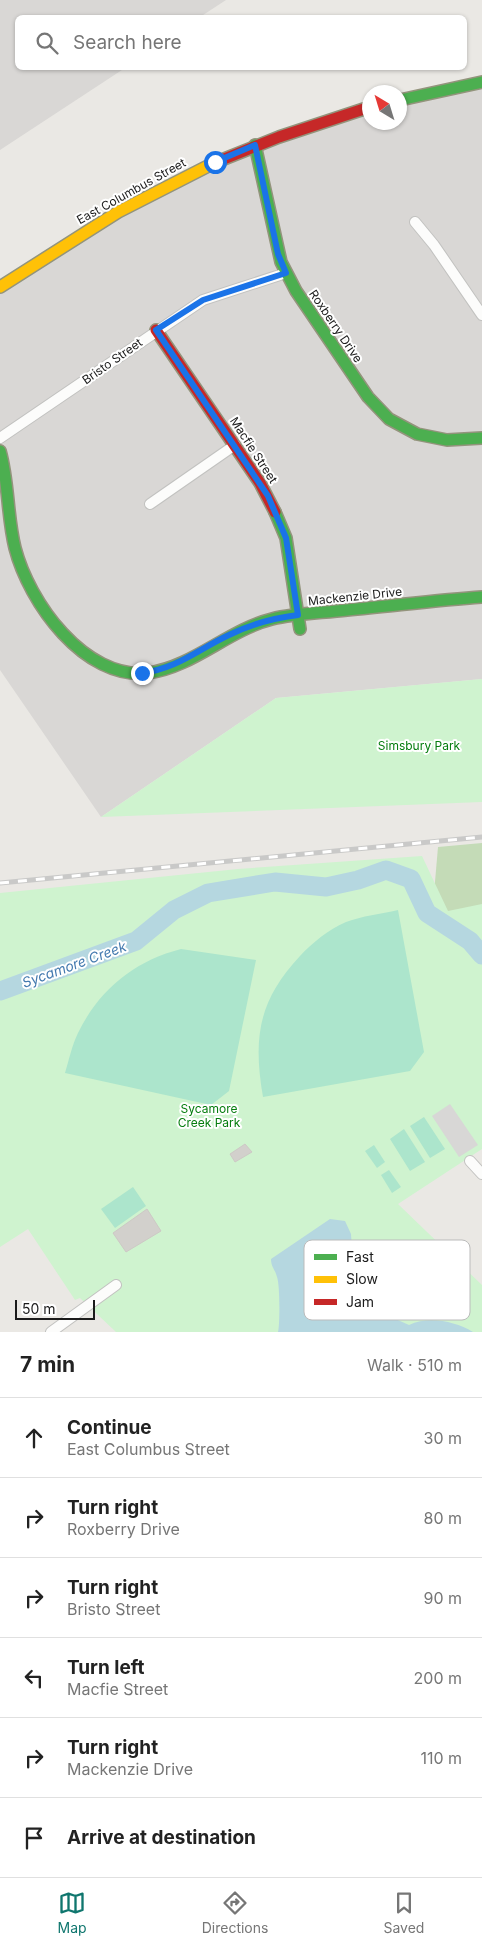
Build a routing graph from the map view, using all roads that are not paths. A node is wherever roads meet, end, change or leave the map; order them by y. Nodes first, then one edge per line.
1 (482, 82) edge
2 (407, 98) edge
3 (362, 110) edge
4 (255, 145) junction
5 (415, 222) dead end
6 (286, 273) junction
7 (0, 287) edge
8 (482, 315) edge
9 (156, 330) junction
10 (0, 438) edge
11 (482, 438) edge
12 (235, 445) junction
13 (0, 451) edge
14 (150, 504) dead end
15 (482, 597) edge
16 (298, 615) junction
17 (300, 629) dead end
18 (470, 1161) dead end
19 (482, 1174) edge
20 (116, 1285) dead end
21 (52, 1332) edge

1 - 2 street
3 - 4 street, East Columbus Street
4 - 6 street, Roxberry Drive
4 - 7 street, East Columbus Street
5 - 8 street
6 - 9 street, Bristo Street
6 - 11 street, Roxberry Drive
9 - 10 street, Bristo Street
9 - 12 street, Macfie Street
12 - 14 street
12 - 16 street, Macfie Street
13 - 16 street, Mackenzie Drive
15 - 16 street, Mackenzie Drive
16 - 17 street, Macfie Street
18 - 19 street
20 - 21 street

